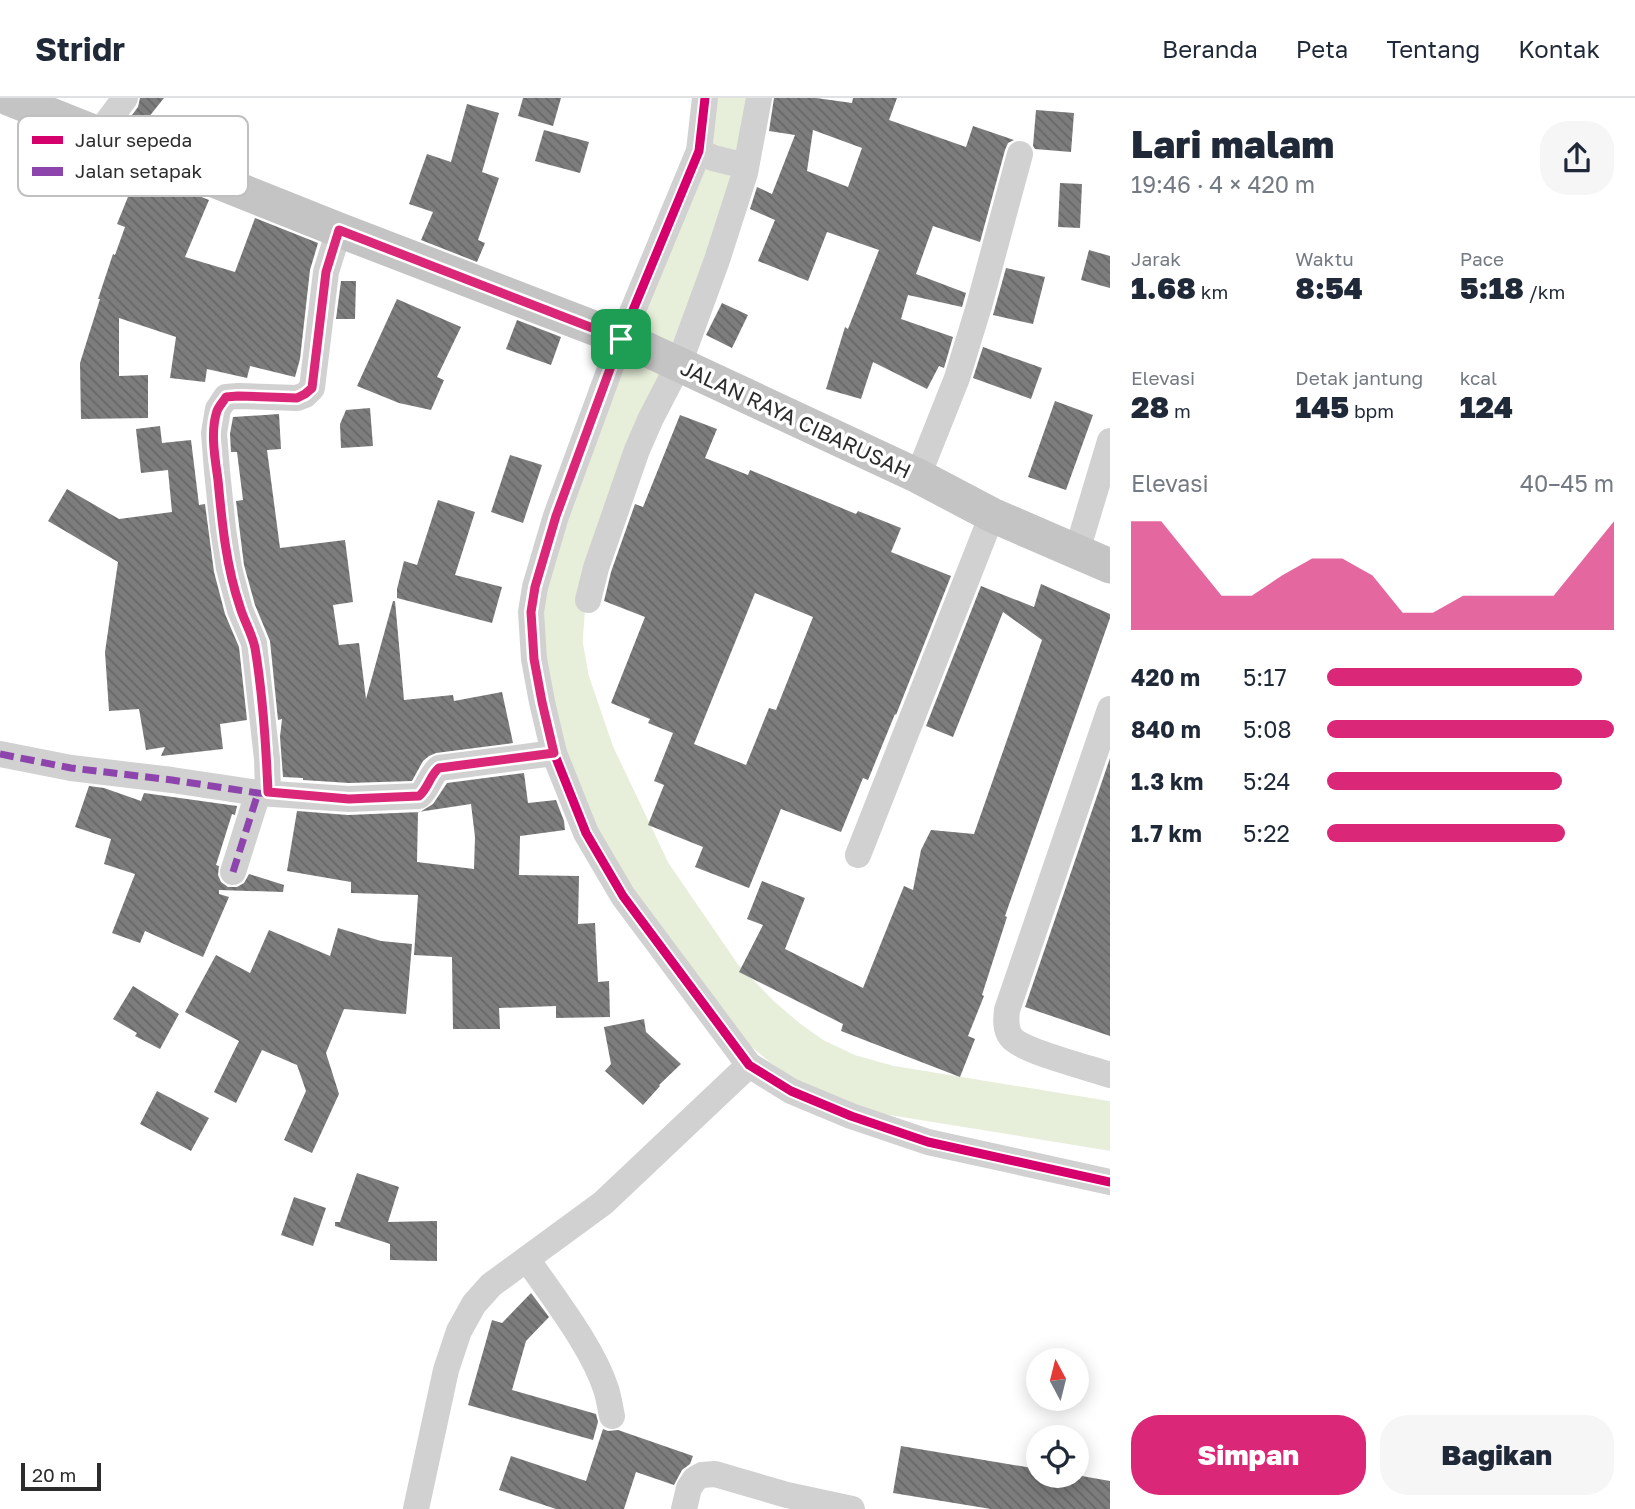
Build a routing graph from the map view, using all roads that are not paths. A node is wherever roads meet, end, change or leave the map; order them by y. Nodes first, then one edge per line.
1 (8, 98) edge
2 (125, 98) edge
3 (705, 98) edge
4 (760, 98) edge
5 (55, 116) edge
6 (112, 116) edge
7 (706, 154) junction
8 (1020, 154) dead end
9 (743, 166) junction
10 (248, 193) edge
11 (339, 230) junction
12 (627, 341) junction
13 (675, 362) junction
14 (1110, 441) edge
15 (918, 476) junction
16 (992, 515) junction
17 (1077, 551) junction
18 (1110, 566) edge
19 (589, 600) dead end
20 (1110, 709) edge
21 (554, 753) junction
22 (0, 754) edge
23 (263, 792) junction
24 (858, 855) dead end
25 (233, 872) dead end
26 (749, 1065) junction
27 (1110, 1075) edge
28 (1110, 1182) edge
29 (527, 1259) junction
30 (612, 1416) dead end
31 (786, 1502) edge
32 (416, 1509) edge
33 (684, 1509) edge
34 (852, 1509) edge

1 - 5 main road, JALAN RAYA CIBARUSAH
2 - 6 street
3 - 7 street
4 - 9 street
7 - 9 street
7 - 12 street
8 - 15 street
9 - 13 street
10 - 11 main road, JALAN RAYA CIBARUSAH
11 - 12 main road, JALAN RAYA CIBARUSAH
11 - 23 street
12 - 13 main road, JALAN RAYA CIBARUSAH
12 - 21 street
13 - 15 main road, JALAN RAYA CIBARUSAH
13 - 19 street
14 - 17 street
15 - 16 main road, JALAN RAYA CIBARUSAH
16 - 17 main road, JALAN RAYA CIBARUSAH
16 - 24 street
17 - 18 main road, JALAN RAYA CIBARUSAH
20 - 27 street
21 - 23 street
21 - 26 street
22 - 23 street
23 - 25 street
26 - 28 street
26 - 29 street
29 - 30 street
29 - 32 street
31 - 33 street
31 - 34 street

